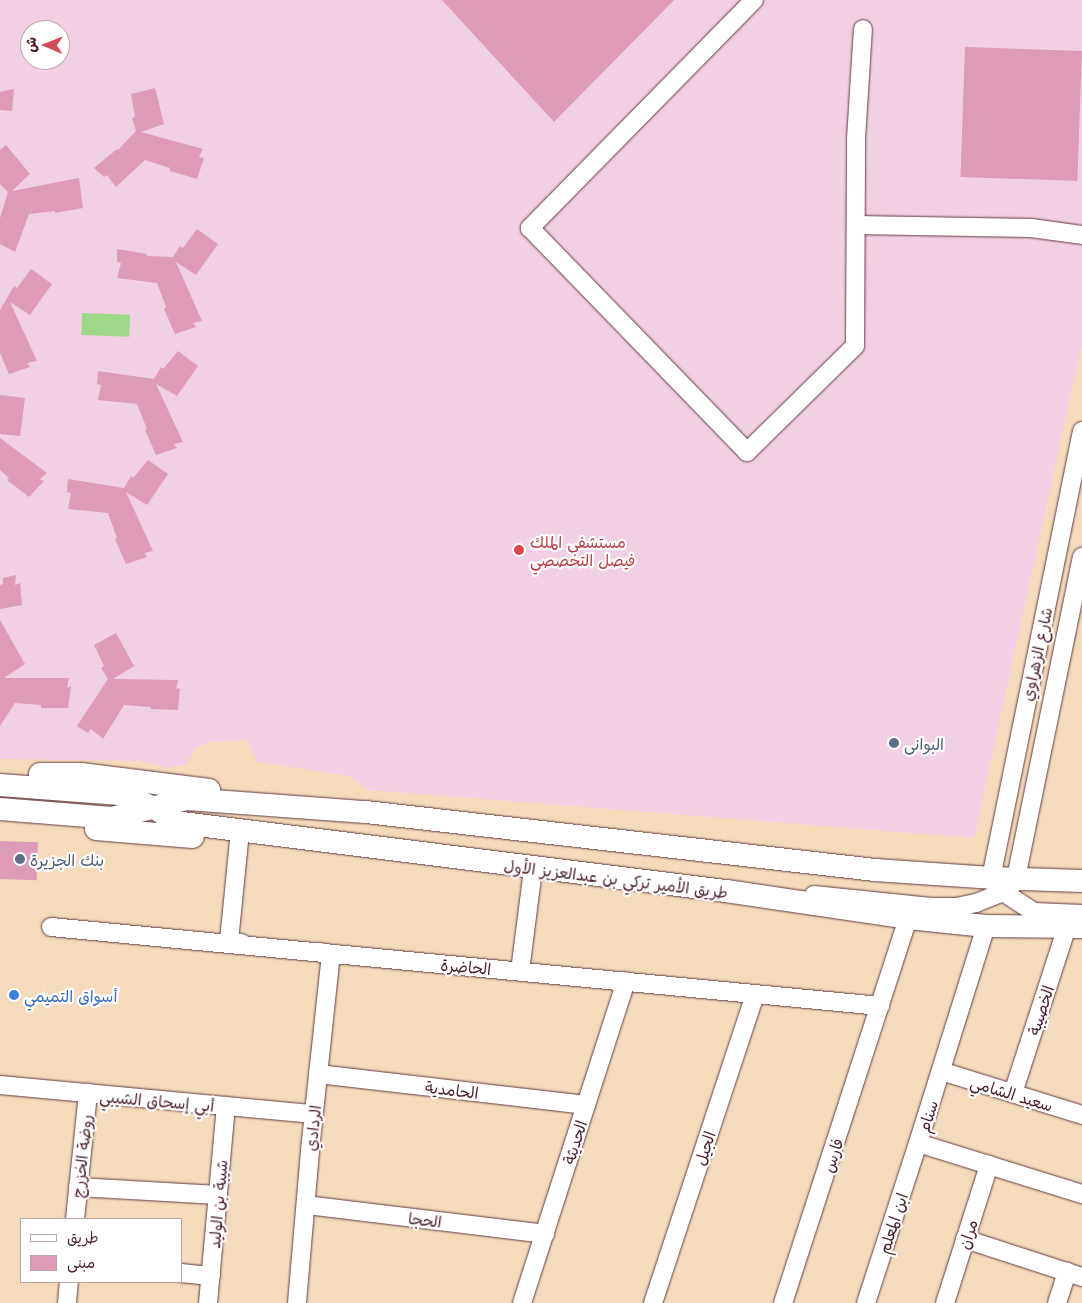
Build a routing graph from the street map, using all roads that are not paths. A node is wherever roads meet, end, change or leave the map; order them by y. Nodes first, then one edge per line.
1 (754, 0) edge
2 (864, 29) dead end
3 (856, 225) junction
4 (1082, 235) edge
5 (1082, 431) edge
6 (1082, 557) edge
7 (0, 773) edge
8 (0, 785) edge
9 (155, 808) junction
10 (0, 809) edge
11 (366, 812) junction
12 (0, 820) edge
13 (239, 841) junction
14 (386, 848) junction
15 (533, 868) junction
16 (1082, 881) edge
17 (1003, 883) junction
18 (726, 891) junction
19 (908, 918) junction
20 (1077, 923) edge
21 (986, 926) junction
22 (51, 927) dead end
23 (331, 954) junction
24 (520, 971) junction
25 (626, 981) junction
26 (755, 994) junction
27 (880, 1006) junction
28 (941, 1071) junction
29 (318, 1074) junction
30 (0, 1086) edge
31 (88, 1093) junction
32 (1013, 1093) junction
33 (586, 1105) junction
34 (226, 1106) junction
35 (314, 1114) junction
36 (1082, 1115) edge
37 (918, 1143) junction
38 (989, 1165) junction
39 (78, 1187) junction
40 (1082, 1194) edge
41 (218, 1195) junction
42 (306, 1205) junction
43 (75, 1218) edge
44 (545, 1234) junction
45 (965, 1239) junction
46 (182, 1273) edge
47 (1074, 1275) edge
48 (211, 1276) junction
49 (69, 1283) edge
50 (785, 1302) edge
51 (67, 1303) edge
52 (208, 1303) edge
53 (297, 1303) edge
54 (522, 1303) edge
55 (653, 1303) edge
56 (866, 1303) edge
57 (944, 1303) edge
58 (1056, 1303) edge

1 - 3 street
2 - 3 street
3 - 4 street
5 - 17 street, شارع الزهراوي
6 - 17 street
7 - 11 main road
8 - 9 main road, طريق الأمير تركي بن عبدالعزيز الأول
9 - 10 main road
9 - 11 main road
9 - 14 main road, طريق الأمير تركي بن عبدالعزيز الأول
11 - 17 main road
12 - 13 main road
13 - 14 main road
13 - 23 street
14 - 15 main road, طريق الأمير تركي بن عبدالعزيز الأول
15 - 18 main road, طريق الأمير تركي بن عبدالعزيز الأول
15 - 24 street
16 - 17 main road
17 - 18 street
17 - 20 street
18 - 19 main road, طريق الأمير تركي بن عبدالعزيز الأول
19 - 21 main road, طريق الأمير تركي بن عبدالعزيز الأول
19 - 27 street, فارس
20 - 21 main road, طريق الأمير تركي بن عبدالعزيز الأول
20 - 32 street, الخصيبة
21 - 28 street, سنام
22 - 23 street, الحاضرة
23 - 24 street, الحاضرة
23 - 29 street, الردادي
24 - 25 street, الحاضرة
25 - 26 street, الحاضرة
25 - 33 street, الحديثة
26 - 27 street, الحاضرة
26 - 55 street, الجيل
27 - 50 street, فارس
28 - 32 street, سعيد الشامي
28 - 37 street, سنام
29 - 33 street, الحامدية
29 - 35 street, الردادي
30 - 31 street, أبي إسحاق الشيبي
31 - 34 street, أبي إسحاق الشيبي
31 - 39 street, روضة الخزرج
32 - 36 street, سعيد الشامي
33 - 44 street, الحديثة
34 - 35 street, أبي إسحاق الشيبي
34 - 41 street, شيبة بن الوليد
35 - 42 street, الردادي
37 - 38 street, سنام
37 - 56 street, ابن المعلم
38 - 40 street, سنام
38 - 45 street, مران
39 - 41 street
39 - 43 street, روضة الخزرج
41 - 48 street, شيبة بن الوليد
42 - 44 street, الحجا
42 - 53 street, الردادي
44 - 54 street, الحديثة
45 - 47 street
45 - 57 street, مران
46 - 48 street
47 - 58 street
48 - 52 street, شيبة بن الوليد
49 - 51 street

